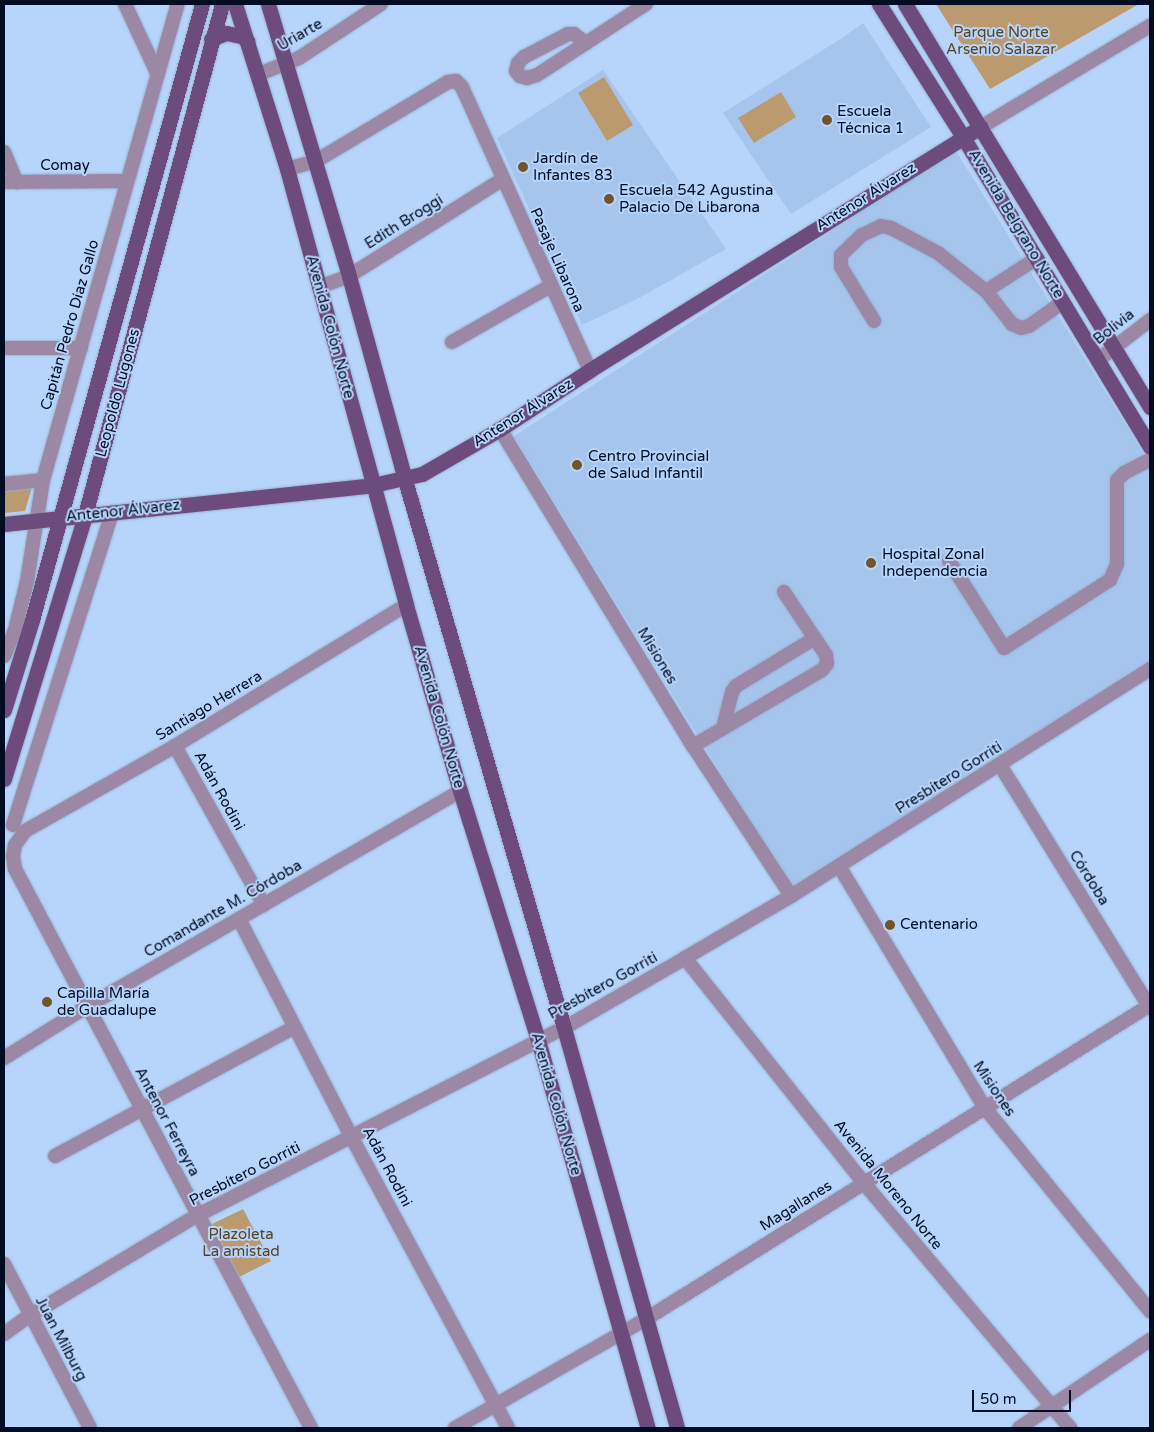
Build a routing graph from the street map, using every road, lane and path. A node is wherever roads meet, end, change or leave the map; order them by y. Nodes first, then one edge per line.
1 (125, 4) edge
2 (178, 4) edge
3 (202, 4) edge
4 (222, 4) edge
5 (235, 4) edge
6 (268, 4) edge
7 (381, 4) edge
8 (646, 4) edge
9 (879, 4) edge
10 (905, 4) edge
11 (1150, 26) edge
12 (211, 39) junction
13 (248, 42) junction
14 (586, 43) dead end
15 (285, 63) junction
16 (157, 73) junction
17 (258, 74) junction
18 (981, 126) junction
19 (963, 137) junction
20 (4, 152) edge
21 (316, 161) junction
22 (287, 169) junction
23 (503, 179) junction
24 (127, 181) junction
25 (11, 182) edge
26 (1037, 258) junction
27 (349, 276) junction
28 (550, 286) junction
29 (319, 287) junction
30 (986, 292) junction
31 (1063, 302) junction
32 (1150, 320) edge
33 (874, 321) dead end
34 (452, 342) dead end
35 (4, 348) edge
36 (81, 348) junction
37 (1115, 348) junction
38 (1098, 360) junction
39 (590, 370) junction
40 (1150, 407) edge
41 (500, 429) junction
42 (1150, 447) edge
43 (1150, 460) edge
44 (43, 480) junction
45 (405, 480) junction
46 (4, 484) edge
47 (373, 485) junction
48 (112, 512) junction
49 (85, 515) junction
50 (60, 518) junction
51 (36, 521) junction
52 (4, 524) edge
53 (949, 561) dead end
54 (784, 592) dead end
55 (406, 605) junction
56 (815, 638) junction
57 (4, 656) edge
58 (1150, 669) edge
59 (4, 710) edge
60 (723, 728) junction
61 (175, 746) junction
62 (693, 746) junction
63 (1000, 765) junction
64 (4, 779) edge
65 (460, 791) junction
66 (14, 826) edge
67 (8, 860) edge
68 (839, 866) junction
69 (791, 896) junction
70 (264, 905) junction
71 (239, 919) junction
72 (686, 958) junction
73 (88, 1006) junction
74 (1150, 1006) edge
75 (295, 1027) junction
76 (564, 1028) junction
77 (538, 1040) junction
78 (4, 1058) edge
79 (140, 1108) junction
80 (985, 1108) junction
81 (352, 1138) junction
82 (55, 1156) dead end
83 (863, 1182) junction
84 (198, 1215) junction
85 (4, 1264) edge
86 (1150, 1311) edge
87 (29, 1316) junction
88 (646, 1318) junction
89 (4, 1334) edge
90 (621, 1334) junction
91 (1150, 1340) edge
92 (495, 1405) junction
93 (1052, 1407) junction
94 (90, 1428) edge
95 (311, 1428) edge
96 (455, 1428) edge
97 (508, 1428) edge
98 (648, 1428) edge
99 (677, 1428) edge
100 (1019, 1428) edge
101 (1070, 1428) edge

1 - 16 street
2 - 16 street, Capitán Pedro Díaz Gallo
3 - 50 main road, Leopoldo Lugones
4 - 12 main road, Leopoldo Lugones
5 - 13 main road, Avenida Colón Norte
6 - 15 main road, Avenida Colón Norte
7 - 15 street, Uriarte
8 - 14 street
9 - 19 main road, Avenida Belgrano Norte
10 - 18 main road, Avenida Belgrano Norte
11 - 18 street
12 - 13 main road
12 - 49 main road, Leopoldo Lugones
13 - 17 main road, Avenida Colón Norte
15 - 17 street, Uriarte
15 - 21 main road, Avenida Colón Norte
16 - 24 street, Capitán Pedro Díaz Gallo
17 - 22 main road, Avenida Colón Norte
18 - 19 main road, Antenor Álvarez
18 - 37 main road, Avenida Belgrano Norte
19 - 26 main road, Avenida Belgrano Norte
19 - 39 main road, Antenor Álvarez
20 - 25 street
21 - 22 street
21 - 23 street, Pasaje Libarona
21 - 27 main road, Avenida Colón Norte
22 - 29 main road, Avenida Colón Norte
23 - 27 street, Edith Broggi
23 - 28 street, Pasaje Libarona
24 - 25 street, Comay
24 - 36 street, Capitán Pedro Díaz Gallo
26 - 30 street
26 - 31 main road, Avenida Belgrano Norte
27 - 29 street, Edith Broggi
27 - 45 main road, Avenida Colón Norte
28 - 34 street
28 - 39 street, Pasaje Libarona
29 - 47 main road, Avenida Colón Norte
30 - 31 street
30 - 33 street
31 - 38 main road, Avenida Belgrano Norte
32 - 37 street, Bolivia
35 - 36 street
36 - 44 street, Capitán Pedro Díaz Gallo
37 - 38 street, Bolivia
37 - 40 main road, Avenida Belgrano Norte
38 - 42 main road, Avenida Belgrano Norte
39 - 41 main road, Antenor Álvarez
41 - 45 main road, Antenor Álvarez
41 - 62 street, Misiones
43 - 53 street
44 - 46 street
44 - 51 street, Capitán Pedro Díaz Gallo
45 - 47 main road, Antenor Álvarez
45 - 76 main road, Avenida Colón Norte
47 - 48 main road, Antenor Álvarez
47 - 55 main road, Avenida Colón Norte
48 - 49 main road, Antenor Álvarez
48 - 66 street, Antenor Ferreyra
49 - 50 main road, Antenor Álvarez
49 - 64 main road, Leopoldo Lugones
50 - 51 main road, Antenor Álvarez
50 - 59 main road, Leopoldo Lugones
51 - 52 main road, Antenor Álvarez
51 - 57 street, Capitán Pedro Díaz Gallo
54 - 56 street
55 - 61 street, Santiago Herrera
55 - 65 main road, Avenida Colón Norte
56 - 60 street
56 - 60 street
58 - 63 street, Presbítero Gorriti
60 - 62 street
61 - 66 street, Santiago Herrera
61 - 70 street, Adán Rodini
62 - 69 street, Misiones
63 - 68 street, Presbítero Gorriti
63 - 74 street, Córdoba
65 - 70 street, Comandante M. Córdoba
65 - 77 main road, Avenida Colón Norte
66 - 67 street, Antenor Ferreyra
67 - 73 street, Antenor Ferreyra
68 - 69 street, Presbítero Gorriti
68 - 80 street, Misiones
69 - 72 street, Presbítero Gorriti
70 - 71 street, Comandante M. Córdoba
71 - 73 street, Comandante M. Córdoba
71 - 75 street, Adán Rodini
72 - 76 street, Presbítero Gorriti
72 - 83 street, Avenida Moreno Norte
73 - 78 street, Comandante M. Córdoba
73 - 79 street, Antenor Ferreyra
74 - 80 street, Magallanes
75 - 79 street
75 - 81 street, Adán Rodini
76 - 77 street, Presbítero Gorriti
76 - 88 main road, Avenida Colón Norte
77 - 81 street, Presbítero Gorriti
77 - 90 main road, Avenida Colón Norte
79 - 82 street
79 - 84 street, Antenor Ferreyra
80 - 83 street, Magallanes
80 - 86 street, Misiones
81 - 84 street, Presbítero Gorriti
81 - 92 street, Adán Rodini
83 - 88 street, Magallanes
83 - 93 street, Avenida Moreno Norte
84 - 87 street, Presbítero Gorriti
84 - 95 street, Antenor Ferreyra
85 - 87 street, Juan Milburg
87 - 89 street, Presbítero Gorriti
87 - 94 street, Juan Milburg
88 - 90 street, Magallanes
88 - 99 main road, Avenida Colón Norte
90 - 92 street, Magallanes
90 - 98 main road, Avenida Colón Norte
91 - 93 street
92 - 96 street, Magallanes
92 - 97 street, Adán Rodini
93 - 100 street
93 - 101 street, Avenida Moreno Norte

